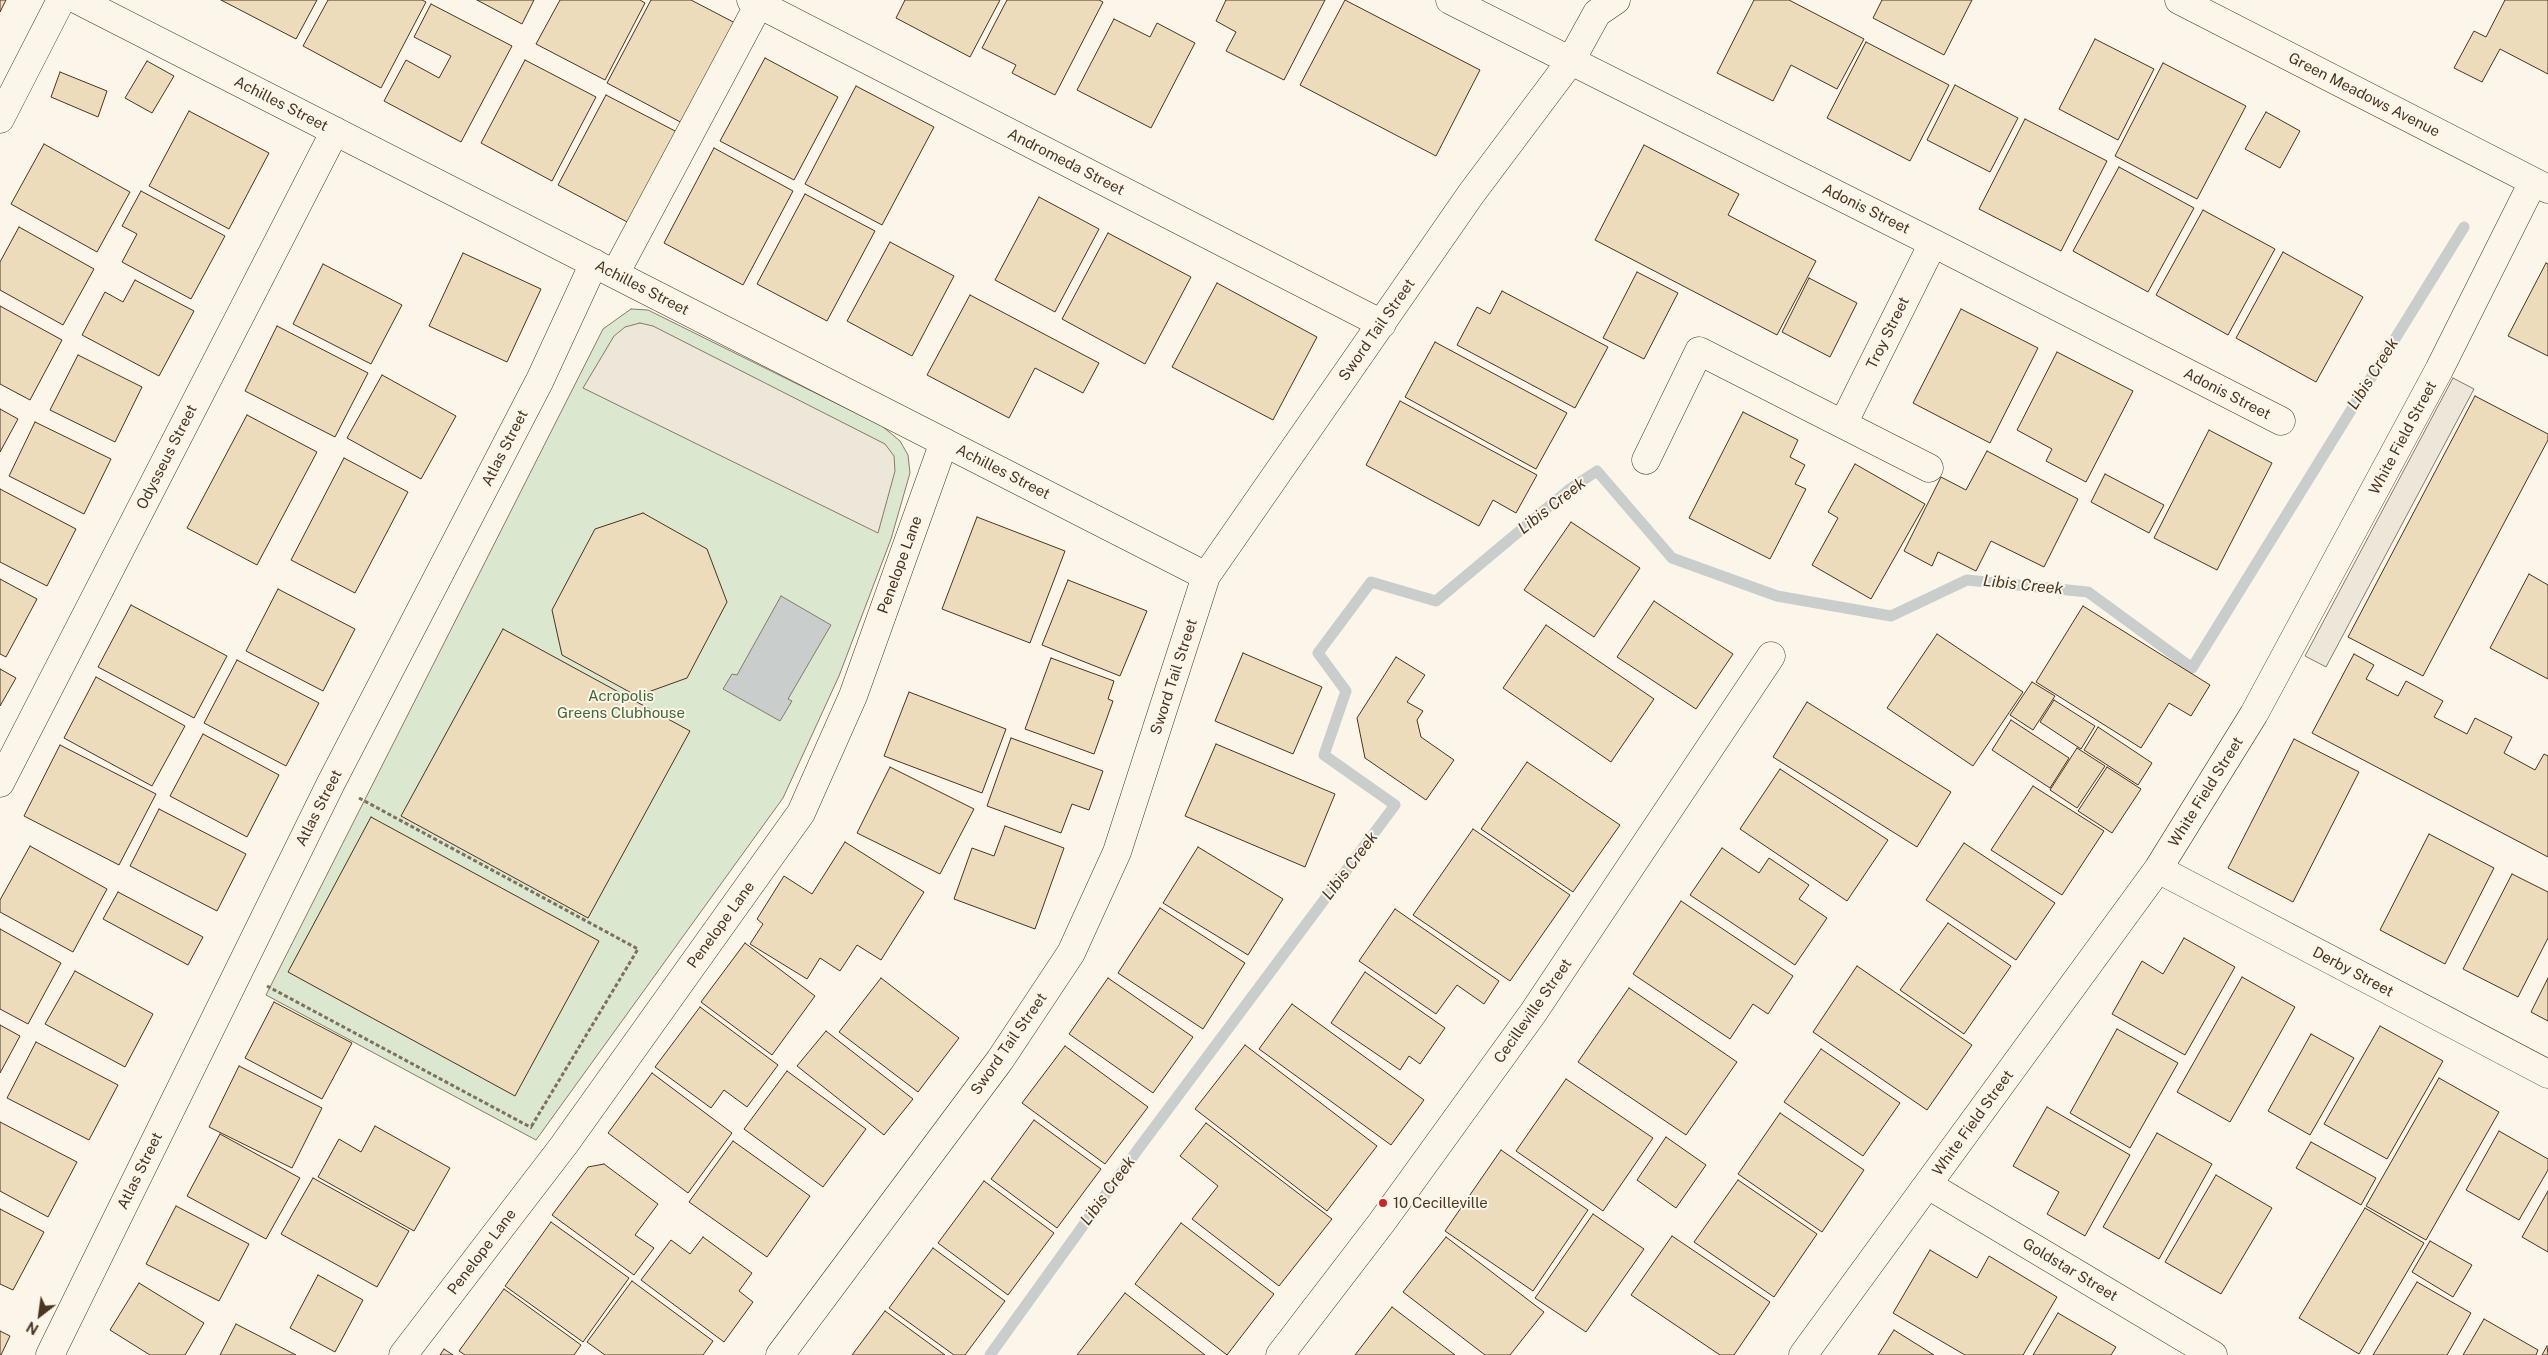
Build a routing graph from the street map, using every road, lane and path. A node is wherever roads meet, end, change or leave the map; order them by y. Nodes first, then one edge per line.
1 (62, 0) edge
2 (78, 0) edge
3 (1450, 0) edge
4 (2179, 0) edge
5 (755, 2) edge
6 (1603, 4) edge
7 (1570, 62) junction
8 (0, 119) edge
9 (335, 131) junction
10 (2540, 186) edge
11 (1933, 243) junction
12 (604, 269) junction
13 (1382, 324) junction
14 (2281, 422) dead end
15 (1843, 424) junction
16 (944, 442) junction
17 (1646, 460) dead end
18 (1929, 468) dead end
19 (1206, 576) junction
20 (1771, 656) dead end
21 (0, 783) edge
22 (331, 783) junction
23 (2158, 869) junction
24 (238, 971) junction
25 (2548, 1074) edge
26 (531, 1127) junction
27 (564, 1145) junction
28 (1928, 1185) junction
29 (50, 1355) edge
30 (403, 1355) edge
31 (780, 1355) edge
32 (1280, 1355) edge
33 (1804, 1355) edge
34 (2213, 1355) edge

1 - 8 street
2 - 9 street, Achilles Street
3 - 7 street, Adonis Street
4 - 10 street, Green Meadows Avenue
5 - 12 street, Atlas Street
5 - 13 street, Andromeda Street
6 - 7 street, Sword Tail Street
7 - 11 street, Adonis Street
7 - 13 street, Sword Tail Street
9 - 12 street, Achilles Street
9 - 21 street, Odysseus Street
10 - 23 street, White Field Street
11 - 14 street, Adonis Street
11 - 15 street, Troy Street
12 - 16 street, Achilles Street
12 - 22 street, Atlas Street
13 - 19 street, Sword Tail Street
15 - 17 street
15 - 18 street
16 - 19 street, Achilles Street
16 - 27 street, Penelope Lane
19 - 31 street, Sword Tail Street
20 - 32 street, Cecilleville Street
22 - 24 street, Atlas Street
22 - 26 path
23 - 25 street, Derby Street
23 - 28 street, White Field Street
24 - 26 path
24 - 29 street, Atlas Street
26 - 27 path
27 - 30 street, Penelope Lane
28 - 33 street, White Field Street
28 - 34 street, Goldstar Street

